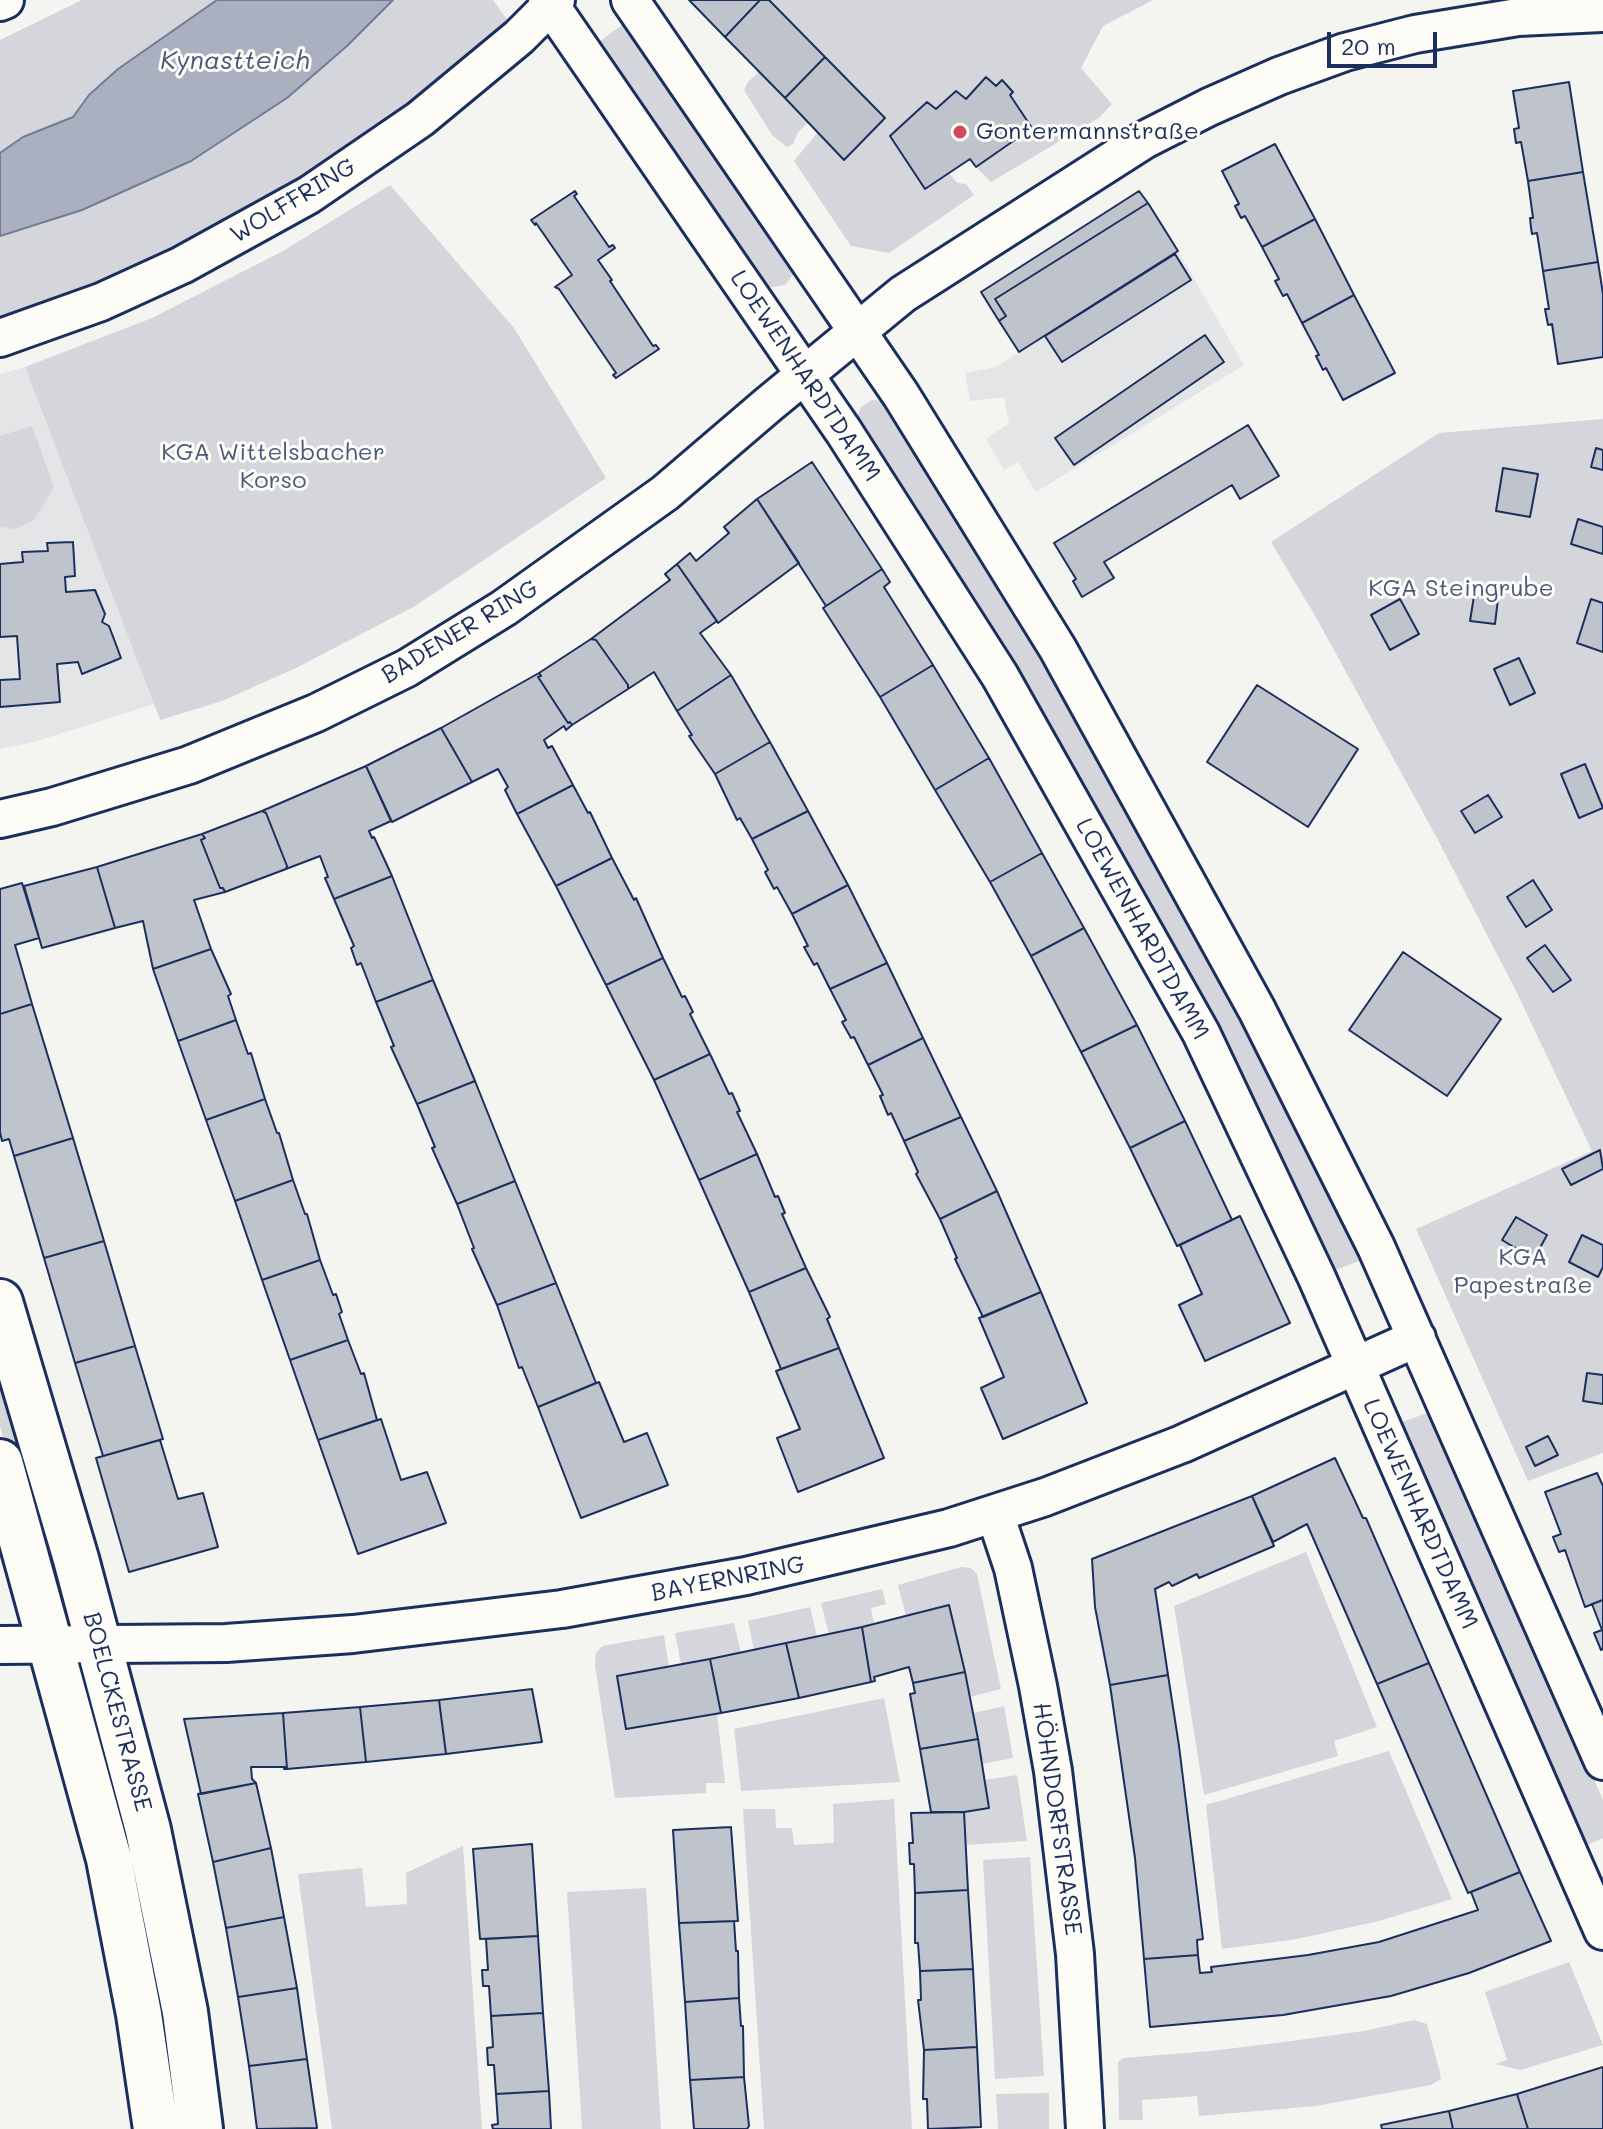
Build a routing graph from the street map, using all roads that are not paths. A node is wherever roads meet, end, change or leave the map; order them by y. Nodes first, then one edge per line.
1 (630, 0) edge
2 (551, 2) edge
3 (1603, 13) edge
4 (858, 331) junction
5 (0, 338) edge
6 (805, 374) junction
7 (0, 819) edge
8 (0, 1302) edge
9 (1417, 1338) junction
10 (1355, 1367) junction
11 (0, 1462) edge
12 (995, 1514) junction
13 (0, 1645) edge
14 (51, 1645) junction
15 (99, 1645) junction
16 (1603, 1761) edge
17 (1603, 1931) edge
18 (156, 2129) edge
19 (200, 2129) edge
20 (1085, 2129) edge

1 - 4 street
2 - 5 street, WOLFFRING
2 - 6 street, LOEWENHARDTDAMM
3 - 4 street
4 - 6 street, BADENER RING
4 - 9 street
6 - 7 street, BADENER RING
6 - 10 street, LOEWENHARDTDAMM
8 - 15 main road, BOELCKESTRASSE
9 - 10 street, BAYERNRING
9 - 16 street
10 - 12 street, BAYERNRING
10 - 17 street, LOEWENHARDTDAMM
11 - 14 main road, BOELCKESTRASSE
12 - 15 street, BAYERNRING
12 - 20 street, HÖHNDORFSTRASSE
13 - 14 street, BAYERNRING
14 - 15 street, BAYERNRING
14 - 18 main road, BOELCKESTRASSE
15 - 19 main road, BOELCKESTRASSE

